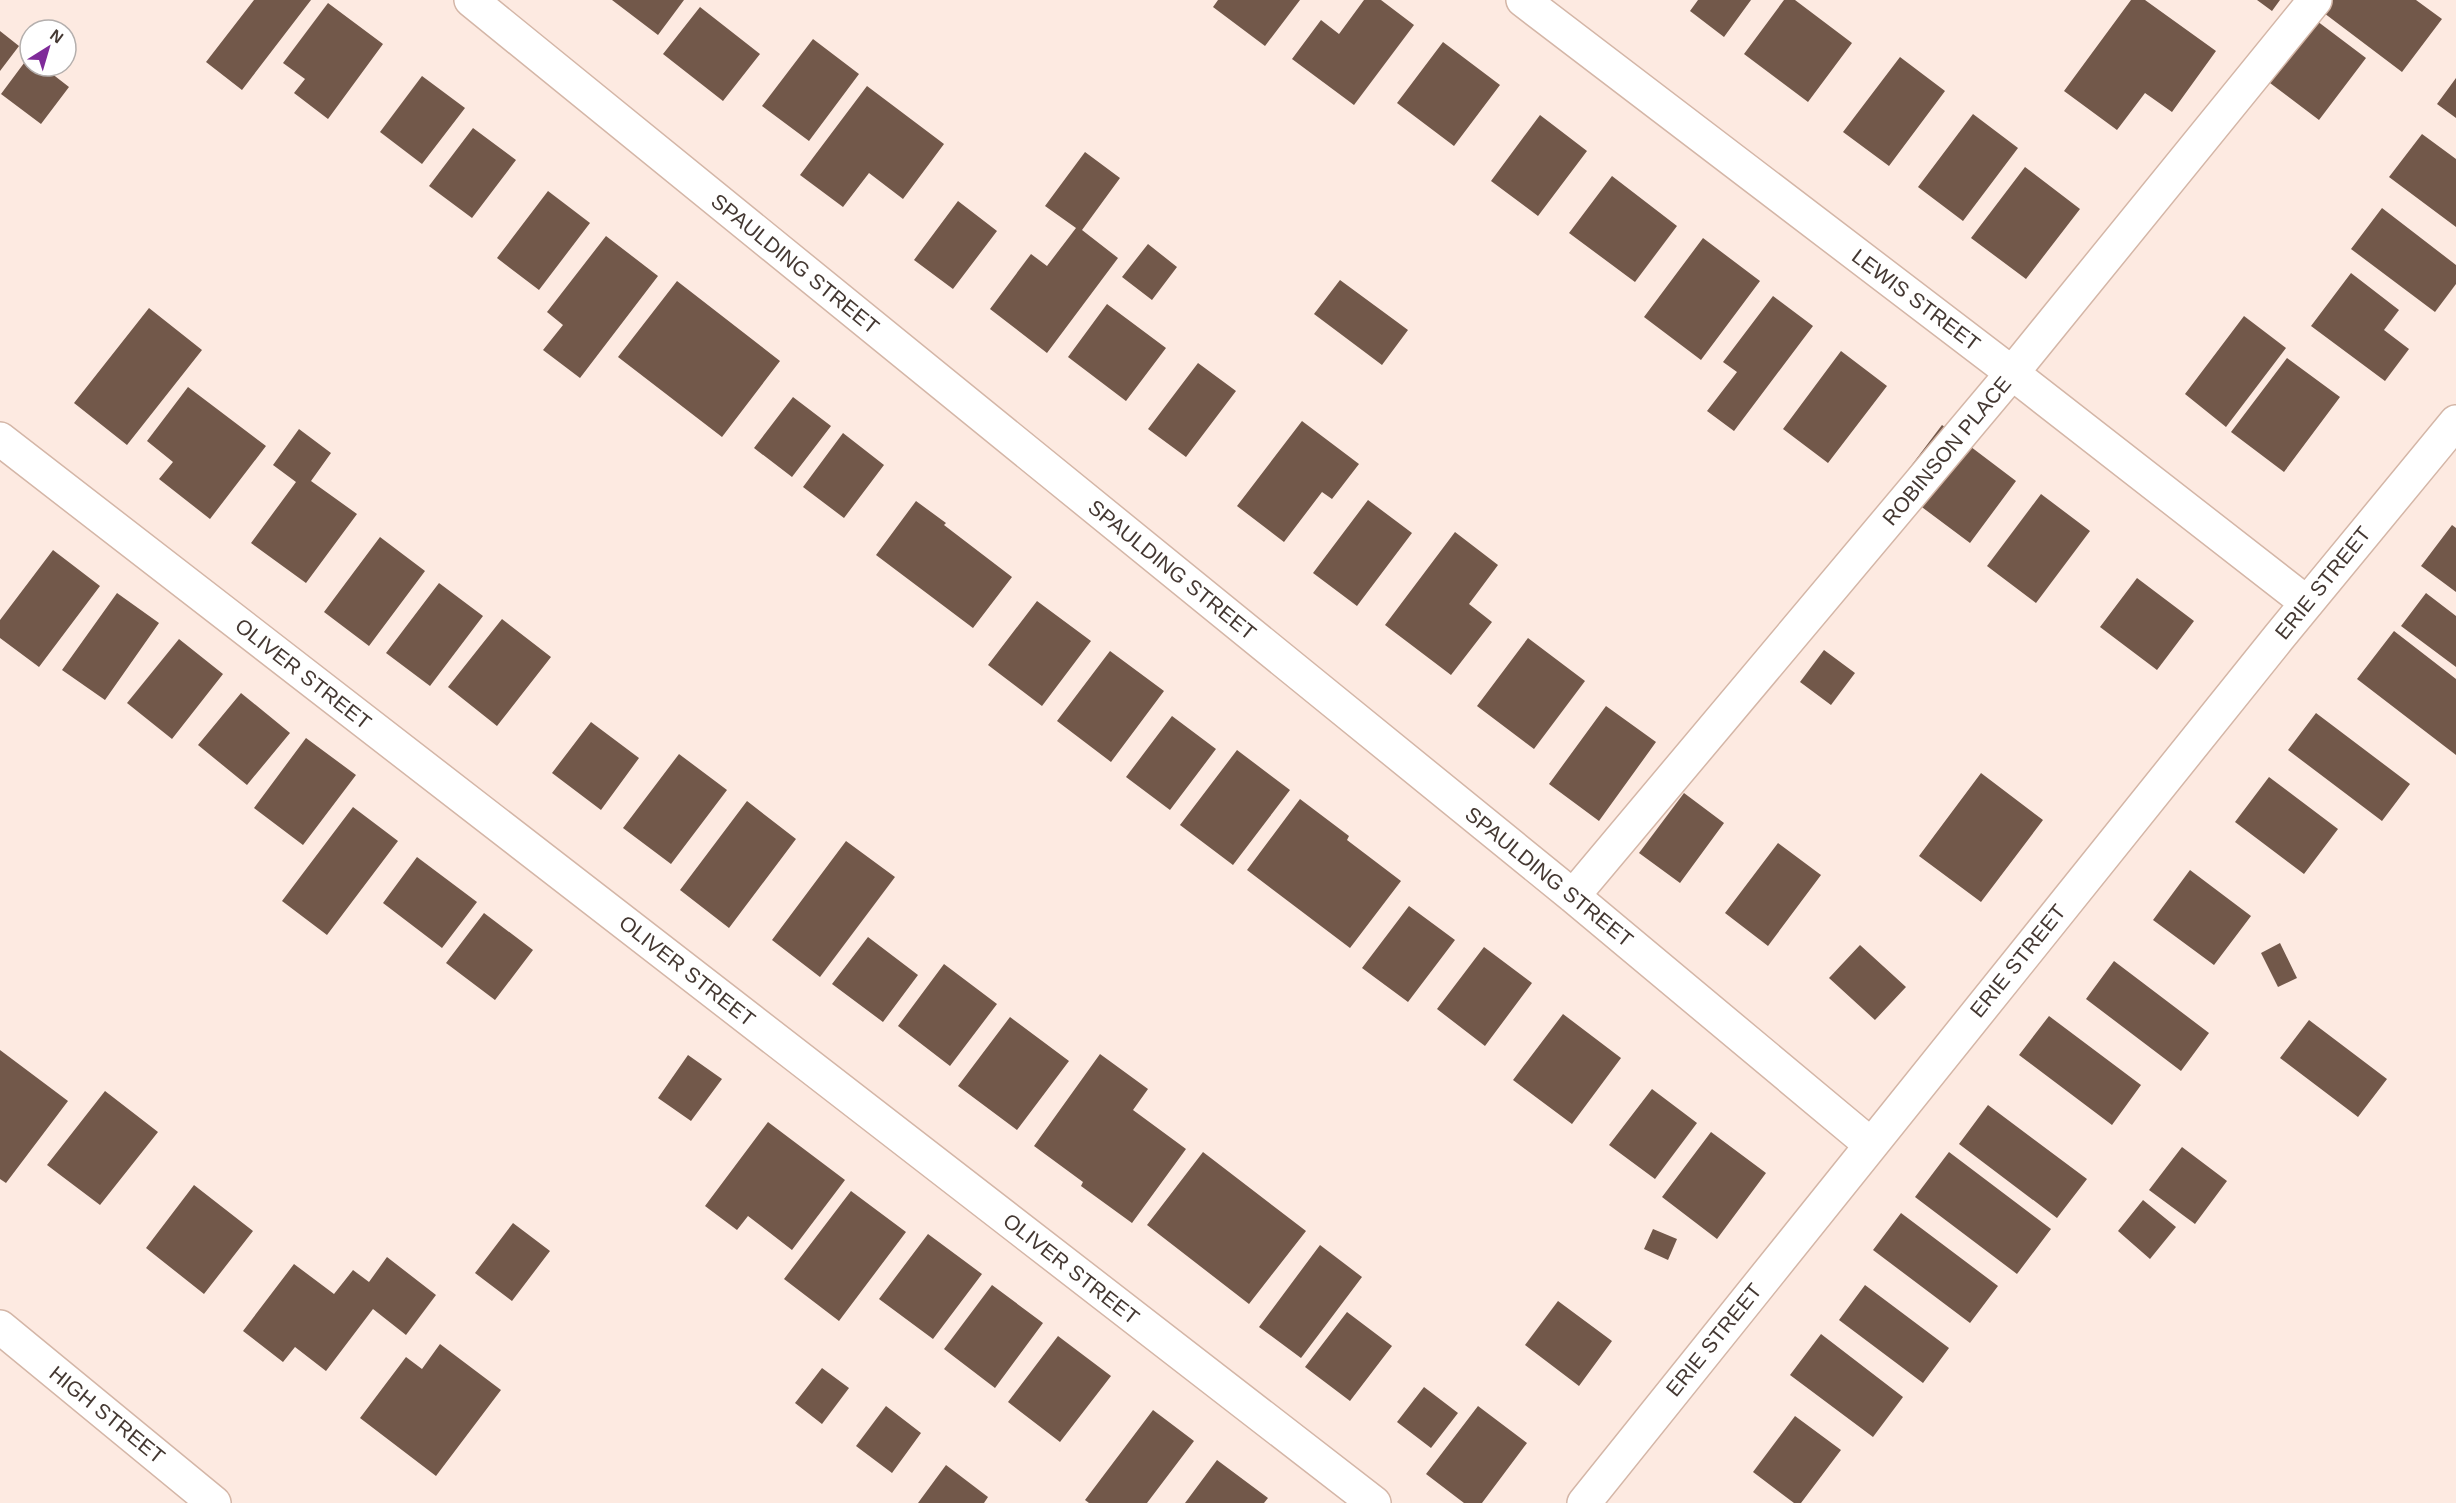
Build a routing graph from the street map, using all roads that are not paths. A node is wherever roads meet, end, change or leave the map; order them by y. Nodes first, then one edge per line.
1 (471, 0) edge
2 (1523, 0) edge
3 (2315, 0) edge
4 (2012, 373) junction
5 (2456, 422) edge
6 (0, 439) edge
7 (2307, 603) junction
8 (1573, 896) junction
9 (1870, 1144) junction
10 (0, 1327) edge
11 (214, 1503) edge
12 (1374, 1503) edge
13 (1584, 1503) edge

1 - 8 street, SPAULDING STREET
2 - 4 street, LEWIS STREET
3 - 4 street, ROBINSON PLACE
4 - 7 street, LEWIS STREET
4 - 8 street, ROBINSON PLACE
5 - 7 street, ERIE STREET
6 - 12 street, OLIVER STREET
7 - 9 street, ERIE STREET
8 - 9 street, SPAULDING STREET
9 - 13 street, ERIE STREET
10 - 11 street, HIGH STREET

